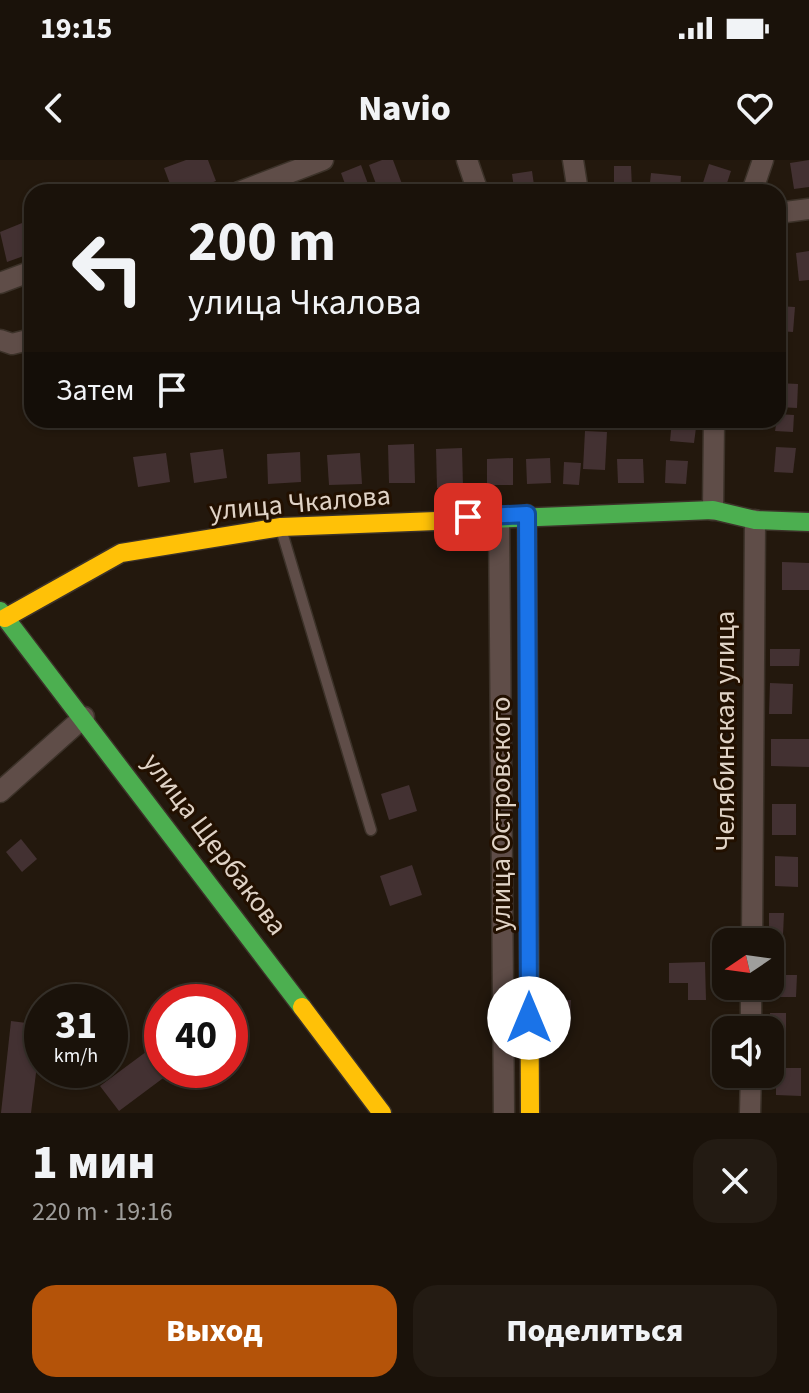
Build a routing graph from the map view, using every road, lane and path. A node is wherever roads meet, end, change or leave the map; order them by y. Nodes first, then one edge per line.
1 (323, 160) edge
2 (467, 160) edge
3 (573, 160) edge
4 (763, 160) edge
5 (260, 184) edge
6 (475, 184) edge
7 (577, 184) edge
8 (755, 184) edge
9 (809, 209) edge
10 (786, 212) edge
11 (24, 274) edge
12 (0, 283) edge
13 (0, 340) edge
14 (24, 341) edge
15 (714, 428) edge
16 (713, 510) junction
17 (527, 514) junction
18 (499, 516) junction
19 (755, 520) junction
20 (809, 522) edge
21 (281, 527) junction
22 (3, 615) edge
23 (84, 717) junction
24 (0, 792) edge
25 (371, 830) dead end
26 (752, 928) edge
27 (751, 1088) edge
28 (382, 1113) edge
29 (504, 1113) edge
30 (530, 1113) edge
31 (750, 1113) edge

1 - 5 street
2 - 6 street
3 - 7 street
4 - 8 street
9 - 10 street
11 - 12 street
13 - 14 street
15 - 16 street
16 - 17 street, улица Чкалова
16 - 19 street, улица Чкалова
17 - 18 street, улица Чкалова
17 - 30 street, улица Островского
18 - 21 street, улица Чкалова
18 - 29 street, улица Островского
19 - 20 street, улица Чкалова
19 - 26 street, Челябинская улица
21 - 22 street, улица Чкалова
21 - 25 lane
22 - 23 street, улица Щербакова
23 - 24 street
23 - 28 street, улица Щербакова
27 - 31 street

